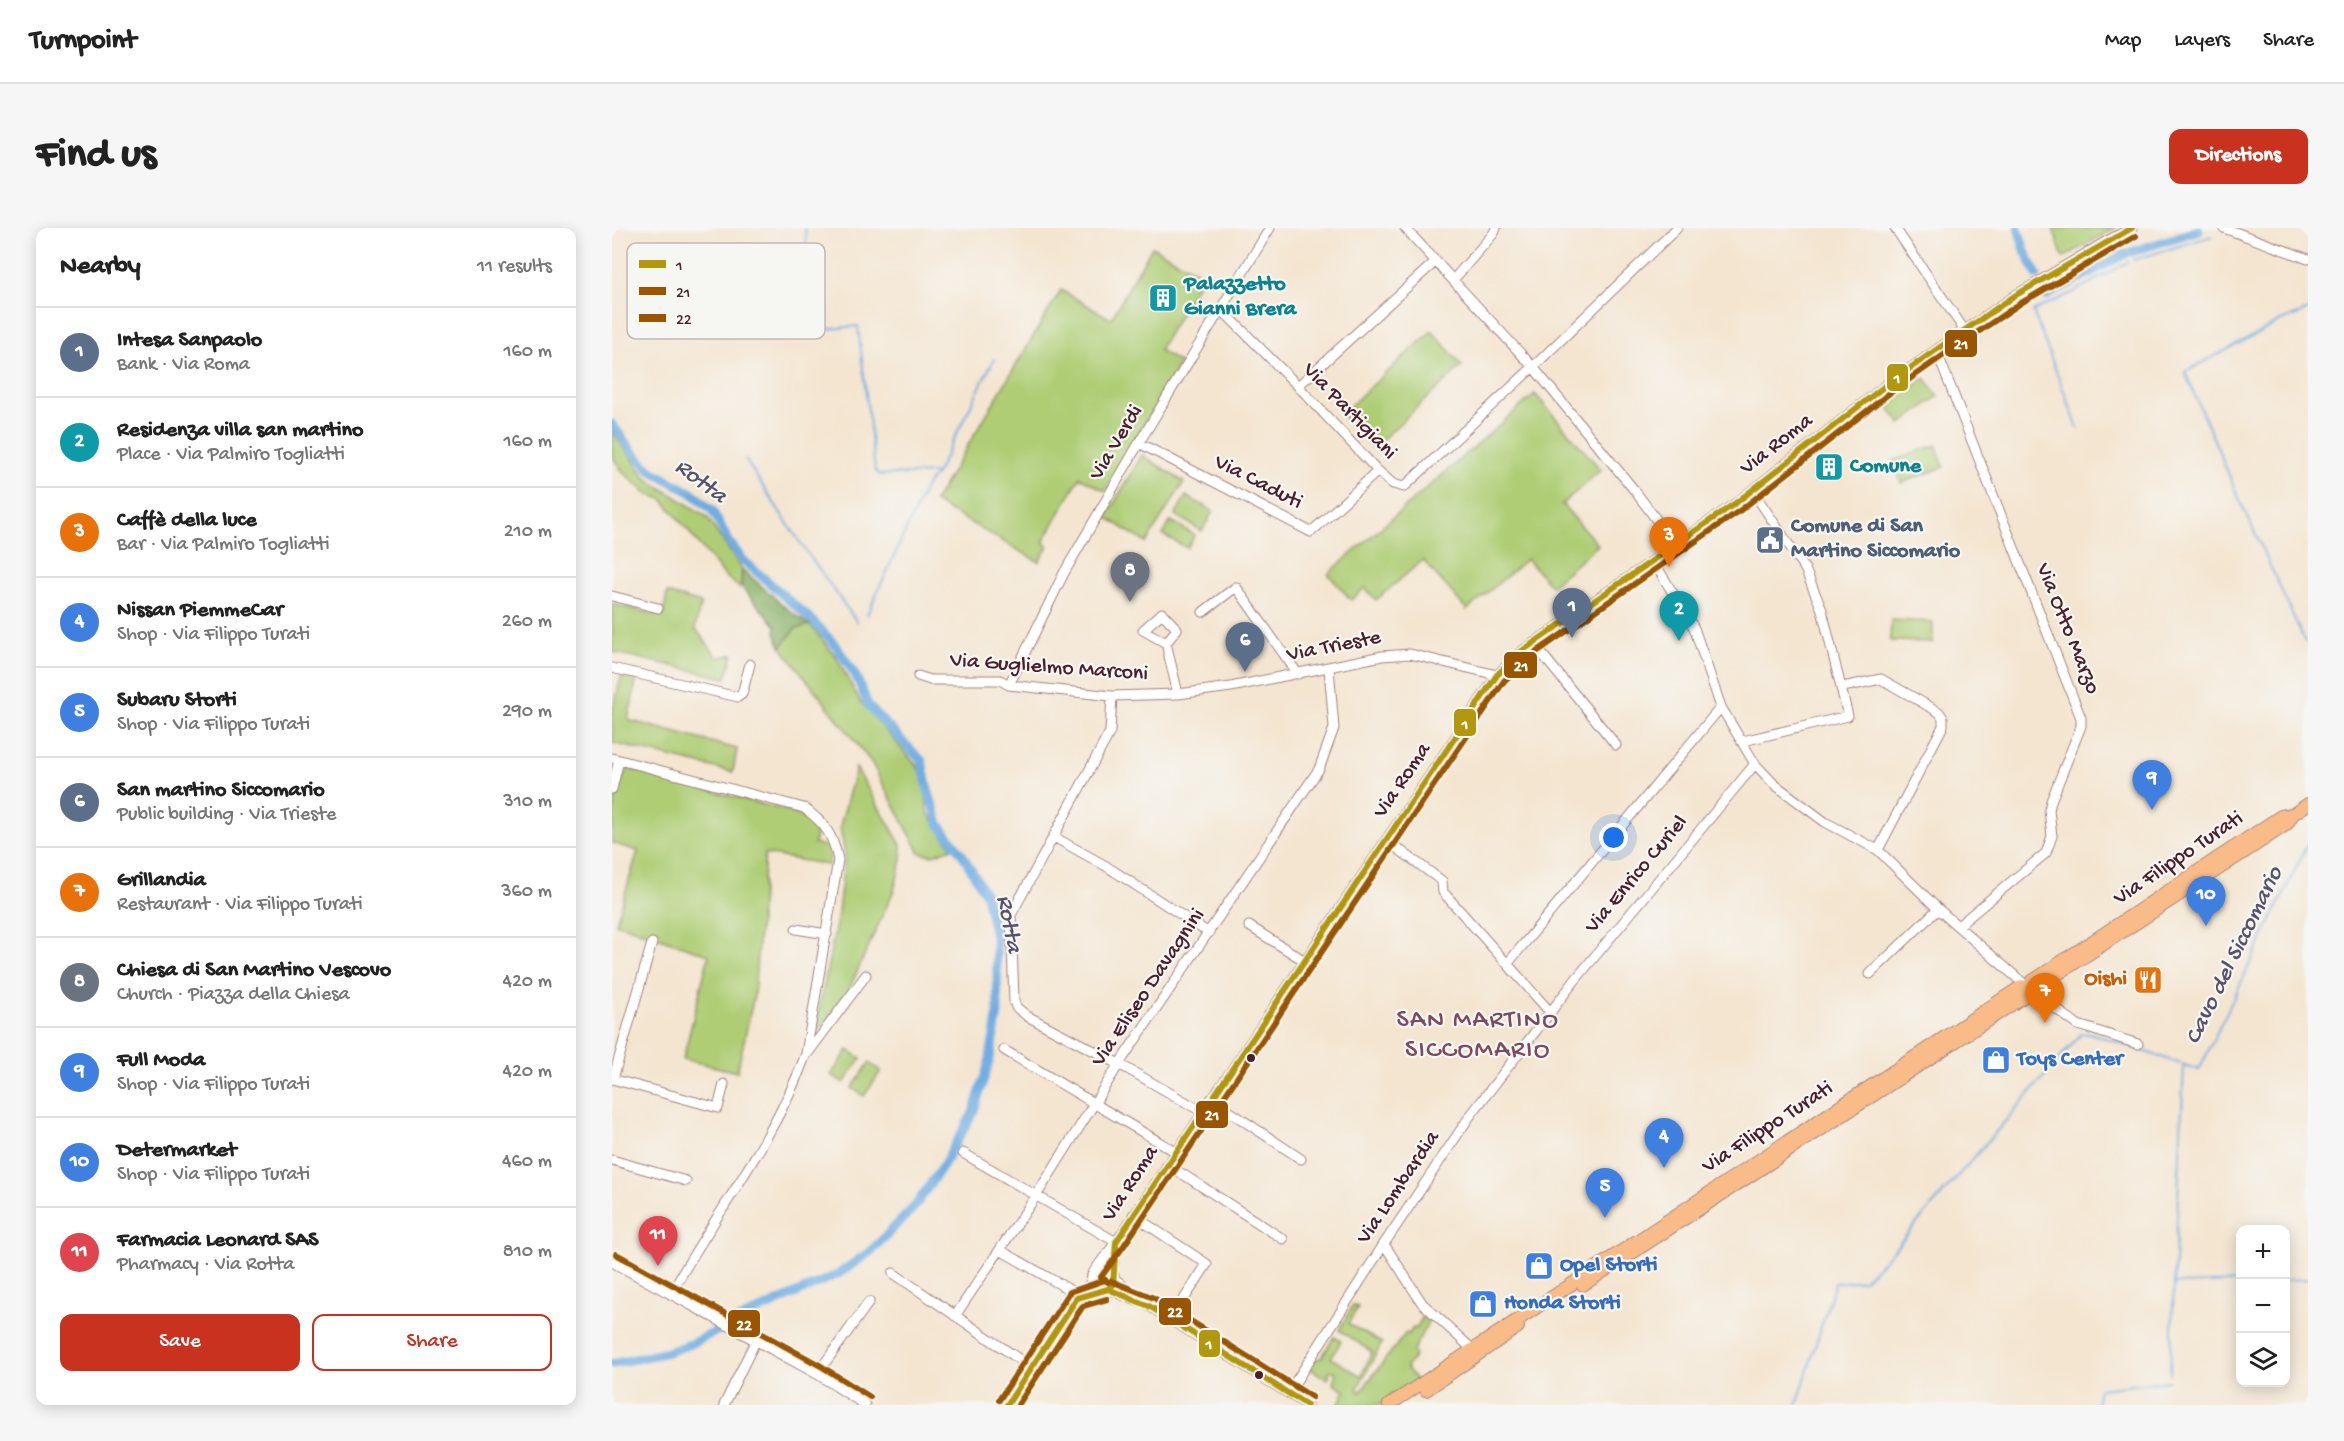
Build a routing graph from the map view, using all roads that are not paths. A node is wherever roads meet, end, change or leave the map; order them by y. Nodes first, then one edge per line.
1 (1270, 228) edge
2 (1405, 228) edge
3 (1496, 228) edge
4 (1677, 228) edge
5 (1895, 228) edge
6 (2132, 228) edge
7 (2224, 228) edge
8 (2241, 228) edge
9 (2249, 236) junction
10 (2308, 259) edge
11 (1436, 261) junction
12 (1454, 279) junction
13 (1221, 309) junction
14 (1965, 331) junction
15 (1936, 351) junction
16 (1533, 367) junction
17 (1298, 386) junction
18 (1139, 443) junction
19 (1378, 471) junction
20 (1752, 490) junction
21 (1676, 546) junction
22 (1654, 562) junction
23 (612, 596) edge
24 (658, 608) dead end
25 (1203, 612) dead end
26 (1166, 643) dead end
27 (1533, 643) junction
28 (750, 664) dead end
29 (612, 668) edge
30 (1329, 668) junction
31 (1298, 674) junction
32 (1497, 675) junction
33 (918, 676) dead end
34 (1009, 685) junction
35 (1843, 687) junction
36 (1178, 694) junction
37 (1112, 696) junction
38 (1721, 707) junction
39 (1743, 741) junction
40 (1616, 745) dead end
41 (616, 759) edge
42 (1755, 764) junction
43 (612, 789) edge
44 (2308, 804) edge
45 (1054, 837) junction
46 (1386, 840) junction
47 (1878, 850) junction
48 (1938, 909) junction
49 (1249, 926) dead end
50 (1958, 926) junction
51 (796, 929) dead end
52 (1209, 933) junction
53 (827, 934) junction
54 (652, 943) dead end
55 (1305, 961) junction
56 (1508, 963) junction
57 (1870, 974) dead end
58 (866, 975) dead end
59 (2029, 988) junction
60 (1551, 1013) junction
61 (2138, 1044) dead end
62 (1005, 1050) dead end
63 (806, 1054) junction
64 (1119, 1064) junction
65 (613, 1079) edge
66 (724, 1084) dead end
67 (1212, 1099) junction
68 (1095, 1103) junction
69 (1203, 1112) junction
70 (1176, 1152) junction
71 (963, 1154) dead end
72 (1301, 1159) dead end
73 (612, 1160) edge
74 (1167, 1164) junction
75 (686, 1180) dead end
76 (1036, 1196) junction
77 (1133, 1215) junction
78 (1283, 1239) dead end
79 (1116, 1242) junction
80 (1384, 1244) junction
81 (1000, 1250) junction
82 (612, 1262) edge
83 (1099, 1267) junction
84 (893, 1273) dead end
85 (1114, 1275) junction
86 (1092, 1281) junction
87 (1106, 1289) junction
88 (671, 1293) junction
89 (1077, 1298) junction
90 (869, 1302) dead end
91 (1149, 1306) junction
92 (955, 1316) junction
93 (1172, 1319) junction
94 (756, 1340) junction
95 (1471, 1348) junction
96 (1032, 1368) junction
97 (817, 1374) junction
98 (1289, 1392) junction
99 (1307, 1404) edge
100 (724, 1405) edge
101 (865, 1405) edge
102 (1007, 1405) edge
103 (1389, 1405) edge
104 (1402, 1405) edge

1 - 13 street, Via Verdi
2 - 11 street
3 - 12 street
4 - 16 street
5 - 14 street
6 - 14 street, Via Roma
7 - 9 street
8 - 9 street
9 - 10 street
11 - 12 street
11 - 17 street
12 - 16 street
13 - 17 street, Via Partigiani
13 - 18 street, Via Verdi
14 - 15 street, Via Roma
15 - 20 street, Via Roma
15 - 50 street, Via Otto Marzo
16 - 19 street, Via Partigiani
16 - 21 street
17 - 19 street, Via Partigiani
18 - 19 street, Via Caduti
18 - 34 street, Via Verdi
20 - 21 street, Via Roma
20 - 35 street
21 - 22 street, Via Roma
22 - 27 street, Via Roma
22 - 38 street
23 - 24 street
25 - 31 street
26 - 36 street
27 - 32 street, Via Roma
27 - 40 street
28 - 29 street
30 - 31 street, Via Trieste
30 - 32 street, Via Trieste
30 - 52 street, Via Eliseo Davagnini
31 - 36 street, Via Trieste
32 - 46 street, Via Roma
33 - 34 street, Via Guglielmo Marconi
34 - 37 street, Via Guglielmo Marconi
35 - 39 street
35 - 47 street
36 - 37 street, Via Guglielmo Marconi
37 - 45 street
38 - 39 street
38 - 56 street
39 - 42 street
41 - 43 street
41 - 53 street
42 - 47 street
42 - 60 street, Via Enrico Curiel
44 - 59 main road, Via Filippo Turati
45 - 52 street
45 - 64 street
46 - 55 street, Via Roma
46 - 56 street
47 - 48 street
48 - 50 street
48 - 57 street
49 - 55 street
50 - 59 street
51 - 53 street
52 - 64 street, Via Eliseo Davagnini
53 - 63 street
54 - 65 street
55 - 67 street, Via Roma
56 - 60 street
58 - 63 street
59 - 61 street
59 - 95 main road, Via Filippo Turati
59 - 104 main road, Via Filippo Turati
60 - 80 street, Via Lombardia
62 - 68 street
63 - 88 street
64 - 68 street, Via Eliseo Davagnini
64 - 69 street
65 - 66 street
67 - 69 street, Via Roma
67 - 72 street
68 - 70 street
68 - 76 street, Via Eliseo Davagnini
69 - 70 street, Via Roma
70 - 74 street, Via Roma
71 - 76 street
73 - 75 street
74 - 77 street, Via Roma
74 - 78 street
76 - 79 street
76 - 81 street, Via Eliseo Davagnini
77 - 79 street, Via Roma
77 - 93 street
79 - 83 street, Via Roma
79 - 85 street, Via Roma
80 - 95 street
80 - 98 street, Via Lombardia
81 - 89 street
81 - 92 street, Via Eliseo Davagnini
82 - 88 street
83 - 85 street
83 - 86 street
84 - 92 street
85 - 87 street
85 - 91 street
86 - 87 street
86 - 89 street
87 - 89 street
87 - 91 street
88 - 94 street
89 - 96 street
90 - 97 street
91 - 93 street
92 - 96 street
93 - 98 street
94 - 97 street
94 - 100 street
95 - 103 main road, Via Filippo Turati
96 - 102 street
97 - 101 street
98 - 99 street

